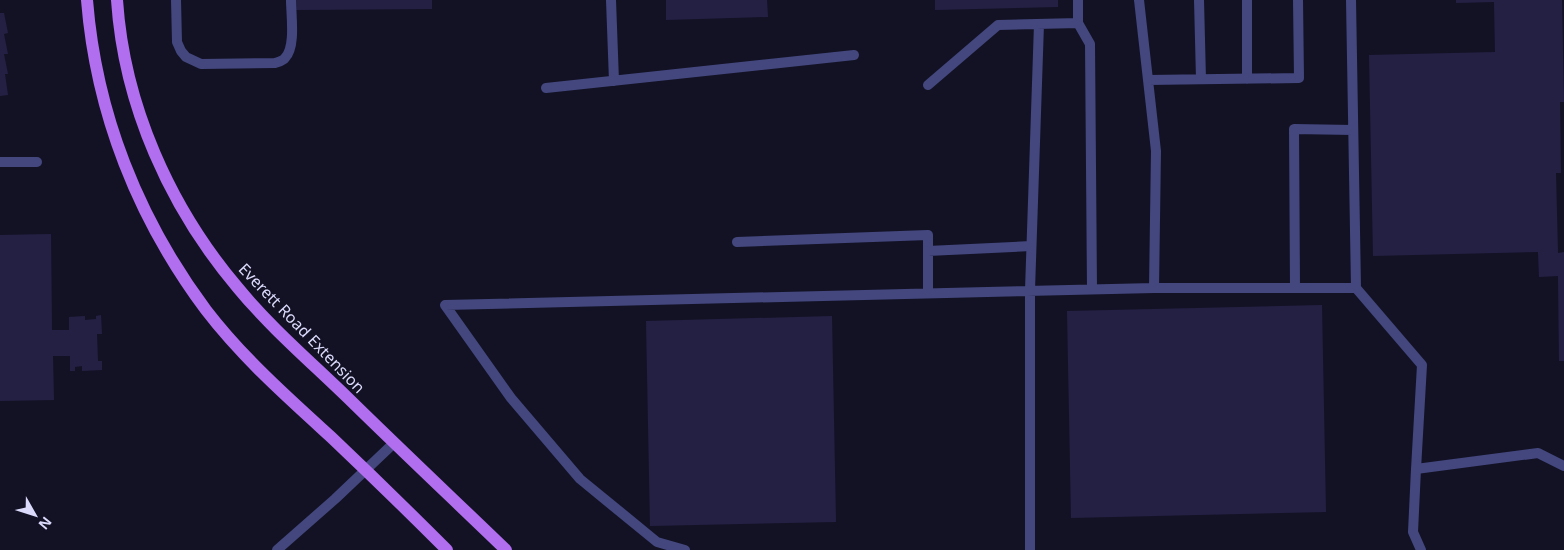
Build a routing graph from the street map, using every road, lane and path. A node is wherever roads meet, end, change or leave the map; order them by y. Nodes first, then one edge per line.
1 (87, 0) edge
2 (117, 0) edge
3 (176, 0) edge
4 (291, 0) edge
5 (611, 0) edge
6 (1078, 0) edge
7 (1139, 0) edge
8 (1199, 0) edge
9 (1247, 0) edge
10 (1298, 0) edge
11 (1351, 0) edge
12 (1078, 23) junction
13 (1039, 24) junction
14 (854, 55) dead end
15 (1201, 79) junction
16 (1247, 79) junction
17 (1148, 80) junction
18 (614, 81) junction
19 (928, 85) dead end
20 (546, 88) dead end
21 (1353, 130) junction
22 (0, 162) edge
23 (37, 162) dead end
24 (737, 242) dead end
25 (1031, 246) junction
26 (928, 251) junction
27 (1295, 287) junction
28 (1154, 288) junction
29 (1356, 288) junction
30 (1092, 289) junction
31 (1030, 290) junction
32 (928, 293) junction
33 (394, 443) junction
34 (1564, 466) edge
35 (1416, 469) junction
36 (366, 470) junction
37 (277, 550) edge
38 (447, 550) edge
39 (506, 550) edge
40 (685, 550) edge
41 (1030, 550) edge
42 (1421, 550) edge

1 - 36 main road
2 - 33 main road, Everett Road Extension
3 - 4 street
5 - 18 street
6 - 12 street
7 - 17 street
8 - 15 street
9 - 16 street
10 - 16 street
11 - 21 street
12 - 13 street
12 - 30 street
13 - 19 street
13 - 25 street
14 - 18 street
15 - 16 street
15 - 17 street
17 - 28 street
18 - 20 street
21 - 27 street
21 - 29 street
22 - 23 street
24 - 26 street
25 - 26 street
25 - 31 street
26 - 32 street
27 - 28 street
27 - 29 street
28 - 30 street
29 - 35 street
30 - 31 street
31 - 32 street
31 - 41 street
32 - 40 street
33 - 36 street
33 - 39 main road, Everett Road Extension
34 - 35 street
35 - 42 street
36 - 37 street
36 - 38 main road

